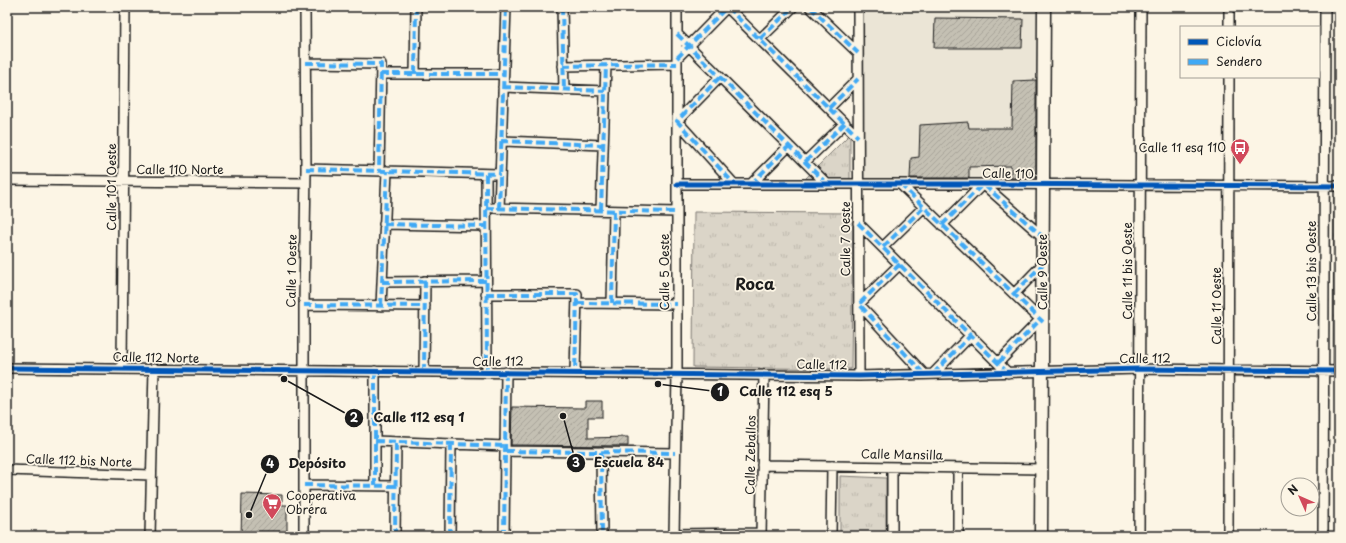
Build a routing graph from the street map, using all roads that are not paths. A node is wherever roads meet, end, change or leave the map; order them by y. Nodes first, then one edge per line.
1 (125, 7) edge
2 (305, 7) edge
3 (416, 7) edge
4 (506, 7) edge
5 (562, 7) edge
6 (677, 7) edge
7 (728, 7) edge
8 (793, 7) edge
9 (810, 7) edge
10 (858, 7) edge
11 (1044, 7) edge
12 (1141, 7) edge
13 (1229, 7) edge
14 (1325, 7) edge
15 (1229, 26) edge
16 (677, 34) junction
17 (760, 40) junction
18 (689, 46) junction
19 (858, 53) junction
20 (677, 61) junction
21 (306, 63) junction
22 (606, 65) junction
23 (563, 66) junction
24 (381, 74) junction
25 (415, 74) junction
26 (503, 74) junction
27 (720, 77) junction
28 (1229, 78) edge
29 (858, 80) junction
30 (503, 87) junction
31 (564, 90) junction
32 (605, 91) junction
33 (829, 108) junction
34 (677, 122) junction
35 (845, 123) junction
36 (858, 137) junction
37 (501, 141) junction
38 (603, 145) junction
39 (789, 146) junction
40 (805, 162) junction
41 (306, 169) junction
42 (383, 171) junction
43 (486, 174) junction
44 (500, 174) junction
45 (7, 180) edge
46 (124, 181) junction
47 (305, 182) junction
48 (677, 184) junction
49 (734, 184) junction
50 (751, 184) junction
51 (828, 184) junction
52 (858, 184) junction
53 (900, 184) junction
54 (983, 184) junction
55 (1043, 185) junction
56 (1141, 185) junction
57 (1229, 186) junction
58 (1324, 186) junction
59 (1339, 186) edge
60 (924, 207) junction
61 (486, 208) junction
62 (499, 209) junction
63 (601, 210) junction
64 (614, 211) junction
65 (677, 212) junction
66 (858, 223) junction
67 (384, 224) junction
68 (942, 225) junction
69 (486, 226) junction
70 (1043, 237) junction
71 (883, 247) junction
72 (900, 264) junction
73 (1043, 264) junction
74 (425, 281) junction
75 (486, 281) junction
76 (382, 282) junction
77 (486, 294) junction
78 (1014, 294) junction
79 (577, 298) junction
80 (612, 303) junction
81 (677, 304) junction
82 (859, 304) junction
83 (304, 305) junction
84 (381, 306) junction
85 (425, 306) junction
86 (1042, 321) junction
87 (971, 335) junction
88 (998, 363) junction
89 (7, 368) edge
90 (122, 368) junction
91 (154, 368) junction
92 (1140, 369) junction
93 (304, 370) junction
94 (1228, 370) junction
95 (1323, 370) junction
96 (1339, 371) edge
97 (375, 372) junction
98 (424, 372) junction
99 (487, 372) junction
100 (506, 372) junction
101 (1043, 372) junction
102 (575, 373) junction
103 (1008, 373) junction
104 (677, 374) junction
105 (764, 374) junction
106 (929, 374) junction
107 (859, 376) junction
108 (375, 441) junction
109 (396, 442) junction
110 (451, 444) junction
111 (505, 448) junction
112 (601, 452) junction
113 (676, 453) junction
114 (762, 465) junction
115 (832, 466) junction
116 (892, 467) junction
117 (958, 468) junction
118 (1042, 469) junction
119 (7, 470) edge
120 (151, 475) junction
121 (304, 485) junction
122 (375, 485) junction
123 (396, 486) junction
124 (674, 535) edge
125 (761, 535) edge
126 (150, 536) edge
127 (304, 536) edge
128 (395, 536) edge
129 (450, 536) edge
130 (504, 536) edge
131 (602, 536) edge
132 (831, 536) edge
133 (892, 536) edge
134 (958, 536) edge
135 (1041, 536) edge
136 (1139, 536) edge
137 (1228, 536) edge
138 (1323, 536) edge

1 - 46 street, Calle 101 Oeste
2 - 21 street, Calle 1 Oeste
3 - 25 street
4 - 26 street
5 - 23 street
6 - 16 street, Calle 5 Oeste
7 - 17 street
7 - 18 street
8 - 17 street
9 - 19 street
10 - 19 street, Calle 7 Oeste
11 - 55 main road, Calle 9 Oeste
12 - 56 street, Calle 11 bis Oeste
13 - 15 street
14 - 58 street, Calle 13 bis Oeste
16 - 18 street
16 - 20 street, Calle 5 Oeste
17 - 33 street
18 - 20 street
18 - 27 street
19 - 29 street, Calle 7 Oeste
20 - 22 street
20 - 34 street, Calle 5 Oeste
21 - 24 street
21 - 41 street, Calle 1 Oeste
22 - 23 street
22 - 32 street
23 - 31 street
24 - 25 street
24 - 42 street
25 - 26 street
26 - 30 street
27 - 34 street
27 - 39 street
28 - 57 street, Calle 11 Oeste
29 - 33 street
29 - 36 street, Calle 7 Oeste
30 - 31 street
30 - 37 street
31 - 32 street
32 - 38 street
33 - 35 street
34 - 48 street, Calle 5 Oeste
34 - 49 street
35 - 36 street
35 - 40 street
36 - 52 street, Calle 7 Oeste
37 - 38 street
37 - 44 street
38 - 63 street
39 - 40 street
39 - 50 street
40 - 51 street
41 - 42 street
41 - 47 street, Calle 1 Oeste
42 - 43 street
42 - 67 street
43 - 44 street
43 - 61 street
44 - 62 street
45 - 46 street, Calle 110 Norte
46 - 47 street, Calle 110 Norte
46 - 90 street, Calle 101 Oeste
47 - 83 street, Calle 1 Oeste
48 - 49 street, Calle 110
48 - 65 street, Calle 5 Oeste
49 - 50 street, Calle 110
50 - 51 street, Calle 110
51 - 52 street, Calle 110
52 - 53 street, Calle 110
52 - 66 street, Calle 7 Oeste
53 - 54 street, Calle 110
53 - 60 street
54 - 55 street, Calle 110
54 - 68 street
54 - 70 street
55 - 56 street, Calle 110
55 - 70 main road, Calle 9 Oeste
56 - 57 street, Calle 110
56 - 92 street, Calle 11 bis Oeste
57 - 58 street, Calle 110
57 - 94 street, Calle 11 Oeste
58 - 59 street, Calle 110
58 - 95 street, Calle 13 bis Oeste
60 - 68 street
60 - 71 street
61 - 62 street
61 - 69 street
62 - 63 street
63 - 64 street
64 - 65 street
64 - 80 street
65 - 81 street, Calle 5 Oeste
66 - 71 street
66 - 82 street, Calle 7 Oeste
67 - 69 street
67 - 76 street
68 - 78 street
69 - 75 street
70 - 73 main road, Calle 9 Oeste
71 - 72 street
72 - 82 street
72 - 87 street
73 - 78 street
73 - 86 main road, Calle 9 Oeste
74 - 75 street
74 - 76 street
74 - 85 street
75 - 77 street
76 - 84 street
77 - 79 street
77 - 99 street
78 - 86 street
79 - 80 street
79 - 102 street
80 - 81 street
81 - 104 street, Calle 5 Oeste
82 - 106 street
82 - 107 street, Calle 7 Oeste
83 - 84 street
83 - 93 street, Calle 1 Oeste
84 - 85 street
85 - 98 street
86 - 88 street
86 - 101 main road, Calle 9 Oeste
87 - 88 street
87 - 106 street
88 - 103 street
89 - 90 street, Calle 112 Norte
90 - 91 street, Calle 112 Norte
91 - 93 street, Calle 112 Norte
91 - 120 street
92 - 94 street, Calle 112
92 - 101 street, Calle 112
92 - 136 street, Calle 11 bis Oeste
93 - 97 street, Calle 112
93 - 121 street, Calle 1 Oeste
94 - 95 street, Calle 112
94 - 137 street, Calle 11 Oeste
95 - 96 street, Calle 112
95 - 138 street, Calle 13 bis Oeste
97 - 98 street, Calle 112
97 - 108 street
98 - 99 street, Calle 112
99 - 100 street, Calle 112
100 - 102 street, Calle 112
100 - 111 street
101 - 103 street, Calle 112
101 - 118 main road, Calle 9 Oeste
102 - 104 street, Calle 112
103 - 106 street, Calle 112
104 - 105 street, Calle 112
104 - 113 street, Calle 5 Oeste
105 - 107 street, Calle 112
105 - 114 street, Calle Zeballos
106 - 107 street, Calle 112
108 - 109 street
108 - 122 street
109 - 110 street
109 - 123 street
110 - 111 street
110 - 129 street
111 - 112 street
111 - 130 street
112 - 113 street
112 - 131 street
113 - 124 street, Calle 5 Oeste
114 - 115 street, Calle Mansilla
114 - 125 street, Calle Zeballos
115 - 116 street, Calle Mansilla
115 - 132 street
116 - 117 street, Calle Mansilla
116 - 133 street
117 - 118 street, Calle Mansilla
117 - 134 street
118 - 135 main road, Calle 9 Oeste
119 - 120 street, Calle 112 bis Norte
120 - 126 street
121 - 122 street
121 - 127 street, Calle 1 Oeste
122 - 123 street
123 - 128 street
124 - 125 street

